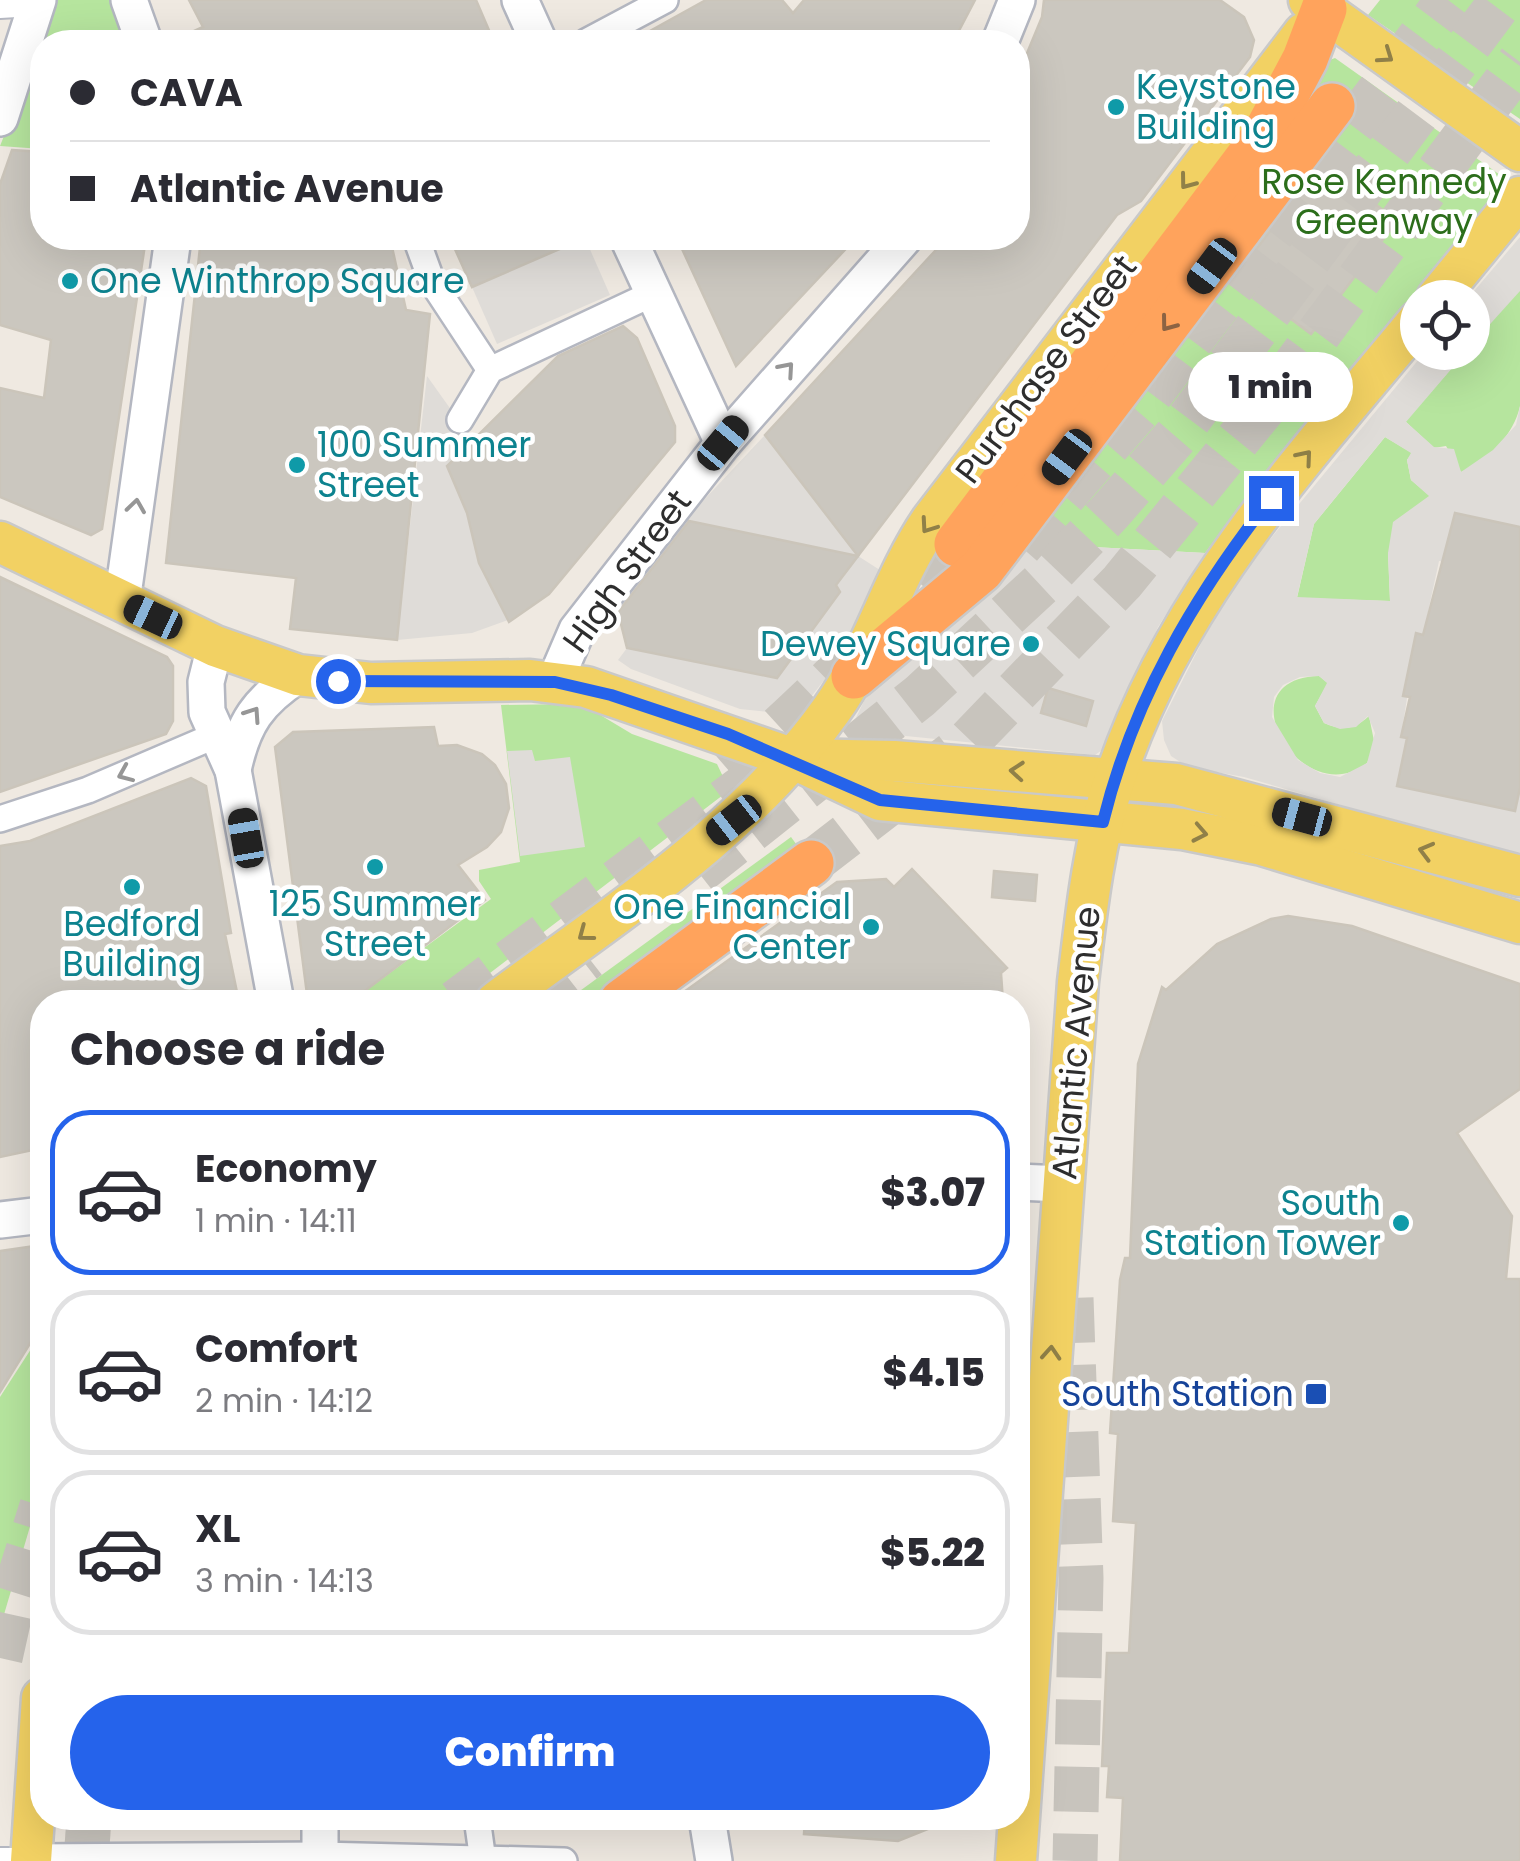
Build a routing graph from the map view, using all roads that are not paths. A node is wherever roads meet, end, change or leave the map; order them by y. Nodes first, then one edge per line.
1 (129, 0) edge
2 (520, 0) edge
3 (666, 0) edge
4 (1017, 0) edge
5 (1322, 3) edge
6 (24, 5) edge
7 (140, 30) edge
8 (534, 30) edge
9 (609, 30) edge
10 (1005, 30) edge
11 (1332, 106) dead end
12 (0, 118) edge
13 (1520, 151) edge
14 (1520, 198) edge
15 (171, 250) edge
16 (420, 250) edge
17 (634, 250) edge
18 (893, 250) edge
19 (1452, 280) edge
20 (654, 293) junction
21 (1400, 343) edge
22 (490, 370) junction
23 (460, 420) dead end
24 (723, 443) junction
25 (0, 542) edge
26 (957, 544) tunnel mouth
27 (122, 602) junction
28 (215, 646) junction
29 (298, 674) junction
30 (854, 676) junction
31 (555, 682) junction
32 (214, 736) junction
33 (794, 759) junction
34 (233, 770) junction
35 (1114, 780) junction
36 (0, 819) edge
37 (1103, 822) junction
38 (811, 863) tunnel mouth
39 (1520, 876) edge
40 (1520, 923) edge
41 (274, 990) edge
42 (512, 990) edge
43 (638, 990) edge
44 (1030, 1183) edge
45 (1062, 1184) junction
46 (30, 1216) edge
47 (0, 1220) edge
48 (1030, 1482) edge
49 (30, 1789) edge
50 (320, 1830) edge
51 (479, 1830) edge
52 (710, 1830) edge
53 (1017, 1830) edge
54 (21, 1858) edge
55 (320, 1858) edge
56 (483, 1860) edge
57 (564, 1861) edge
58 (714, 1861) edge
59 (1016, 1861) edge

1 - 7 main road
2 - 8 main road
3 - 9 street
4 - 10 main road
5 -> 13 main road
5 - 26 highway
5 -> 30 main road, Purchase Street
6 - 12 main road
11 -> 30 highway
14 - 19 main road
27 -> 15 main road
16 - 22 street
17 - 20 main road
24 -> 18 main road, High Street
20 - 22 street
20 - 24 main road
35 -> 21 main road, Atlantic Avenue
22 - 23 street
24 - 31 main road, High Street
25 - 27 main road
27 - 28 main road
28 - 29 main road
28 - 32 main road
29 - 31 main road
34 -> 29 main road
30 - 33 main road, Purchase Street
31 - 33 main road
32 - 34 main road
32 -> 36 street
35 -> 33 main road
33 - 37 main road
33 -> 42 main road, Purchase Street
34 - 41 main road
35 - 37 main road, Atlantic Avenue
39 -> 35 main road
37 -> 40 main road
37 - 45 main road, Atlantic Avenue
38 - 43 highway
44 - 45 main road
48 -> 45 main road, Atlantic Avenue
46 - 47 main road
49 - 54 main road
50 - 55 main road
51 - 56 street
52 - 58 main road
53 - 59 main road, Atlantic Avenue
54 - 55 street
55 - 56 street
56 - 57 street

